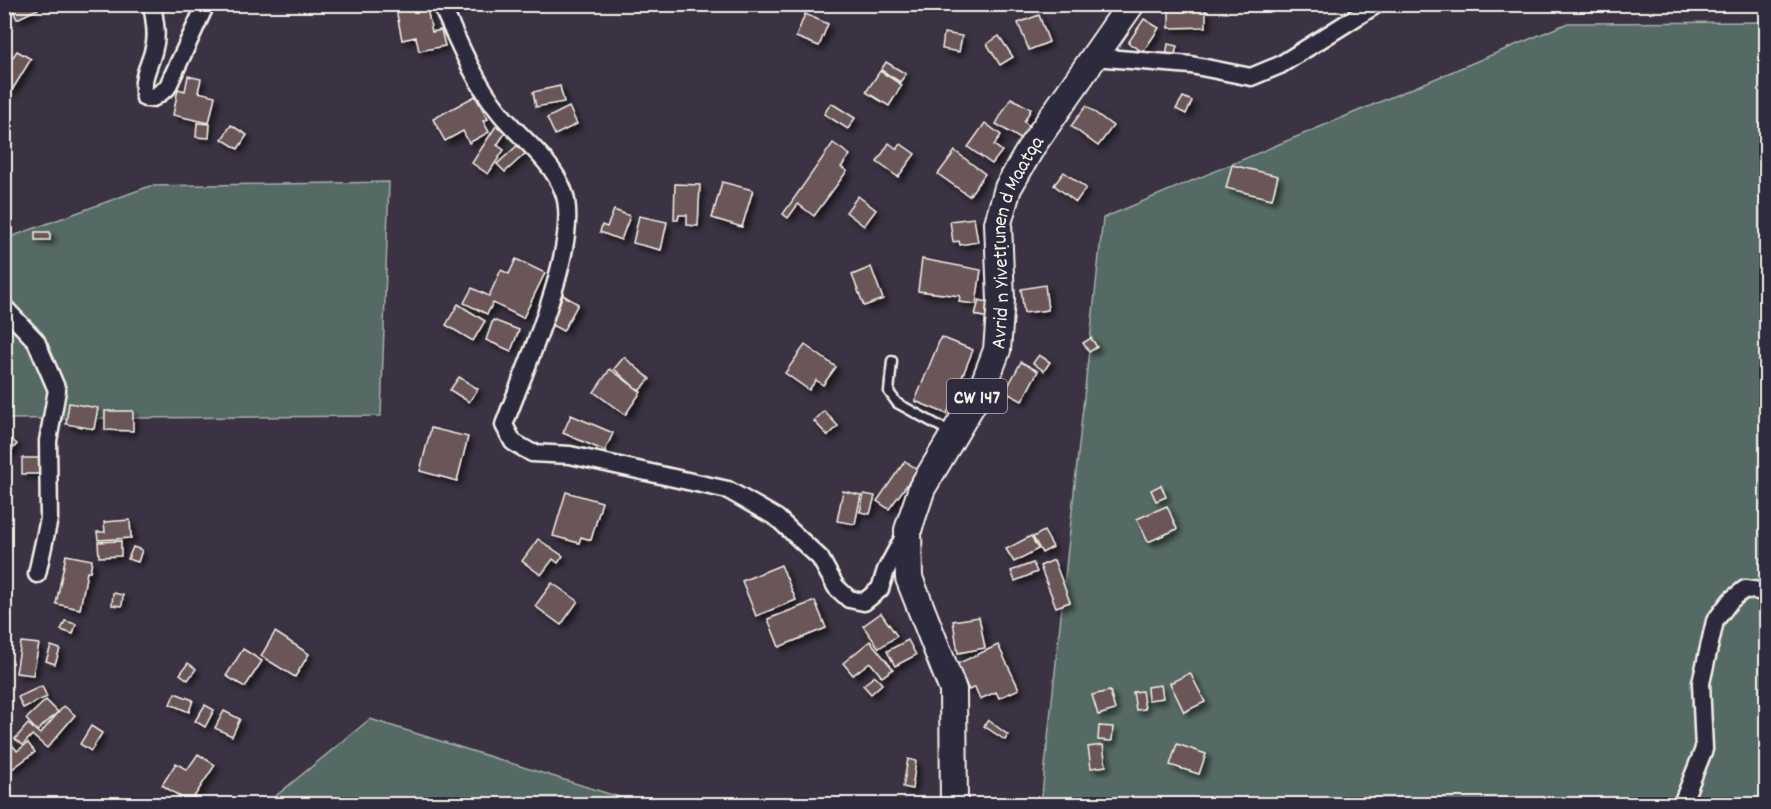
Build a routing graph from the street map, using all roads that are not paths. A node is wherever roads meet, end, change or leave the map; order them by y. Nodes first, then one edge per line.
1 (152, 4) edge
2 (206, 4) edge
3 (441, 4) edge
4 (1131, 4) edge
5 (1377, 4) edge
6 (1094, 57) junction
7 (4, 307) edge
8 (892, 361) dead end
9 (954, 434) junction
10 (908, 530) junction
11 (37, 574) dead end
12 (1767, 592) edge
13 (954, 804) edge
14 (1682, 804) edge

1 - 2 street
3 - 10 street
4 - 6 main road, Avrid n Yivetṛunen d Maatqa / CW 147
5 - 6 street
6 - 9 main road, Avrid n Yivetṛunen d Maatqa / CW 147
7 - 11 street
8 - 9 lane
9 - 10 main road, Avrid n Yivetṛunen d Maatqa / CW 147
10 - 13 main road, Avrid n Yivetṛunen d Maatqa / CW 147
12 - 14 street

